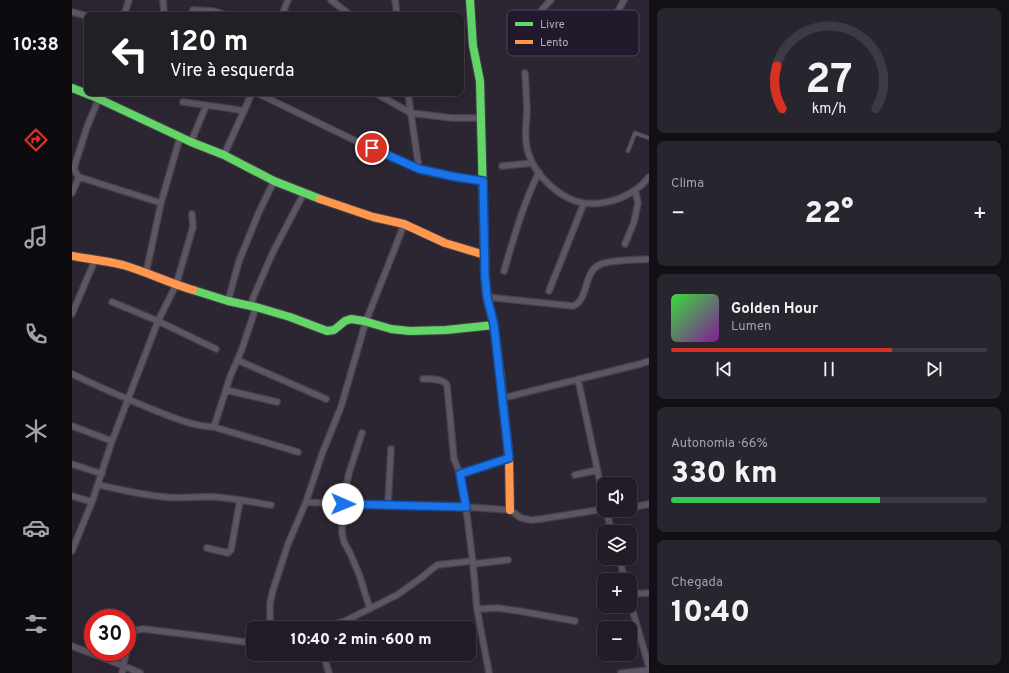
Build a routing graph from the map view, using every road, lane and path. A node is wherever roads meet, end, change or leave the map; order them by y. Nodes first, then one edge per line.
1 (129, 0) edge
2 (163, 0) edge
3 (288, 0) edge
4 (332, 0) edge
5 (394, 0) edge
6 (470, 0) edge
7 (551, 0) edge
8 (624, 0) edge
9 (193, 10) dead end
10 (542, 10) edge
11 (619, 10) edge
12 (72, 12) edge
13 (125, 12) edge
14 (164, 12) edge
15 (216, 12) edge
16 (283, 12) edge
17 (346, 12) edge
18 (396, 12) edge
19 (84, 15) edge
20 (525, 73) dead end
21 (72, 88) edge
22 (84, 91) edge
23 (100, 96) edge
24 (251, 96) edge
25 (264, 96) edge
26 (380, 96) edge
27 (408, 96) edge
28 (183, 102) dead end
29 (206, 106) junction
30 (244, 111) junction
31 (411, 113) junction
32 (482, 118) junction
33 (180, 136) junction
34 (649, 138) edge
35 (191, 142) junction
36 (628, 151) dead end
37 (224, 155) junction
38 (532, 163) junction
39 (502, 166) dead end
40 (419, 169) junction
41 (538, 172) junction
42 (80, 177) junction
43 (649, 177) edge
44 (274, 181) junction
45 (483, 181) junction
46 (635, 190) junction
47 (72, 193) edge
48 (304, 193) junction
49 (161, 203) junction
50 (584, 203) junction
51 (192, 214) dead end
52 (404, 224) junction
53 (625, 244) dead end
54 (485, 255) junction
55 (72, 256) edge
56 (94, 260) junction
57 (649, 260) edge
58 (504, 271) dead end
59 (146, 273) junction
60 (176, 285) junction
61 (550, 291) dead end
62 (487, 297) junction
63 (74, 301) edge
64 (228, 301) junction
65 (112, 302) dead end
66 (253, 307) junction
67 (72, 314) edge
68 (158, 321) junction
69 (366, 322) junction
70 (494, 325) junction
71 (216, 349) dead end
72 (237, 360) junction
73 (649, 361) edge
74 (72, 374) edge
75 (423, 378) dead end
76 (578, 379) junction
77 (227, 390) junction
78 (503, 398) junction
79 (128, 399) junction
80 (326, 399) dead end
81 (277, 402) dead end
82 (72, 426) edge
83 (214, 427) junction
84 (362, 433) dead end
85 (112, 441) junction
86 (391, 449) dead end
87 (298, 452) dead end
88 (509, 458) junction
89 (72, 464) edge
90 (597, 470) junction
91 (102, 474) junction
92 (460, 474) junction
93 (575, 475) dead end
94 (599, 477) edge
95 (99, 485) junction
96 (72, 496) edge
97 (240, 500) junction
98 (92, 502) junction
99 (306, 502) junction
100 (343, 504) junction
101 (649, 504) edge
102 (271, 505) dead end
103 (388, 505) junction
104 (466, 507) junction
105 (637, 507) edge
106 (510, 510) junction
107 (597, 511) edge
108 (207, 548) dead end
109 (72, 549) edge
110 (508, 560) dead end
111 (473, 563) junction
112 (649, 593) edge
113 (637, 594) edge
114 (370, 609) junction
115 (477, 609) junction
116 (633, 613) edge
117 (270, 621) edge
118 (345, 621) edge
119 (575, 621) dead end
120 (136, 631) edge
121 (246, 642) edge
122 (72, 646) edge
123 (124, 661) edge
124 (325, 661) edge
125 (123, 665) junction
126 (649, 669) edge
127 (122, 673) edge
128 (140, 673) edge
129 (329, 673) edge
130 (489, 673) edge
131 (621, 673) edge

1 - 13 street
2 - 14 street
3 - 16 street
4 - 17 street
5 - 18 street
6 - 32 street
7 - 10 street
8 - 11 street
9 - 15 street
12 - 19 street
20 - 38 street
21 - 22 street
23 - 33 street
23 - 42 street
24 - 30 street
25 - 40 street
26 - 31 street
27 - 31 street
28 - 29 street
29 - 30 street
29 - 35 street
30 - 37 street
31 - 32 street
31 - 40 street
32 - 45 street
33 - 35 street
33 - 49 street
34 - 36 lane
35 - 37 street
37 - 44 street
38 - 39 street
38 - 41 street
40 - 45 street
41 - 50 street
41 - 58 street
42 - 47 street
42 - 49 street
43 - 46 street
44 - 48 street
44 - 64 street
45 - 54 street
46 - 50 street
46 - 53 street
48 - 52 street
48 - 66 street
49 - 59 street
50 - 61 street
51 - 60 street
52 - 54 street
52 - 69 street
54 - 62 street
55 - 56 street
56 - 59 street
56 - 63 street
57 - 62 street
59 - 60 street
60 - 64 street
60 - 68 street
62 - 70 street
63 - 67 street
64 - 66 street
65 - 68 street
66 - 69 street
66 - 72 street
68 - 71 street
68 - 79 street
69 - 70 street
69 - 99 street
70 - 78 street
72 - 77 street
72 - 80 street
73 - 76 street
74 - 79 street
75 - 92 street
76 - 78 street
76 - 90 street
77 - 81 street
77 - 83 street
78 - 88 street
79 - 83 street
79 - 85 street
82 - 85 street
83 - 87 street
84 - 100 street
85 - 91 street
86 - 103 street
88 - 92 street
88 - 106 street
89 - 91 street
90 - 93 street
90 - 94 street
91 - 95 street
92 - 104 street
95 - 97 street
95 - 98 street
96 - 98 street
97 - 102 street
97 - 108 street
98 - 109 street
99 - 100 street
99 - 117 street
100 - 103 street
100 - 114 street
101 - 105 street
103 - 104 street
104 - 106 street
104 - 111 street
106 - 107 street
110 - 111 street
111 - 114 street
111 - 115 street
112 - 113 street
114 - 118 street
115 - 119 street
115 - 130 street
116 - 126 street
120 - 121 street
122 - 125 street
123 - 125 street
124 - 129 street
125 - 127 street
125 - 128 street
126 - 131 street

